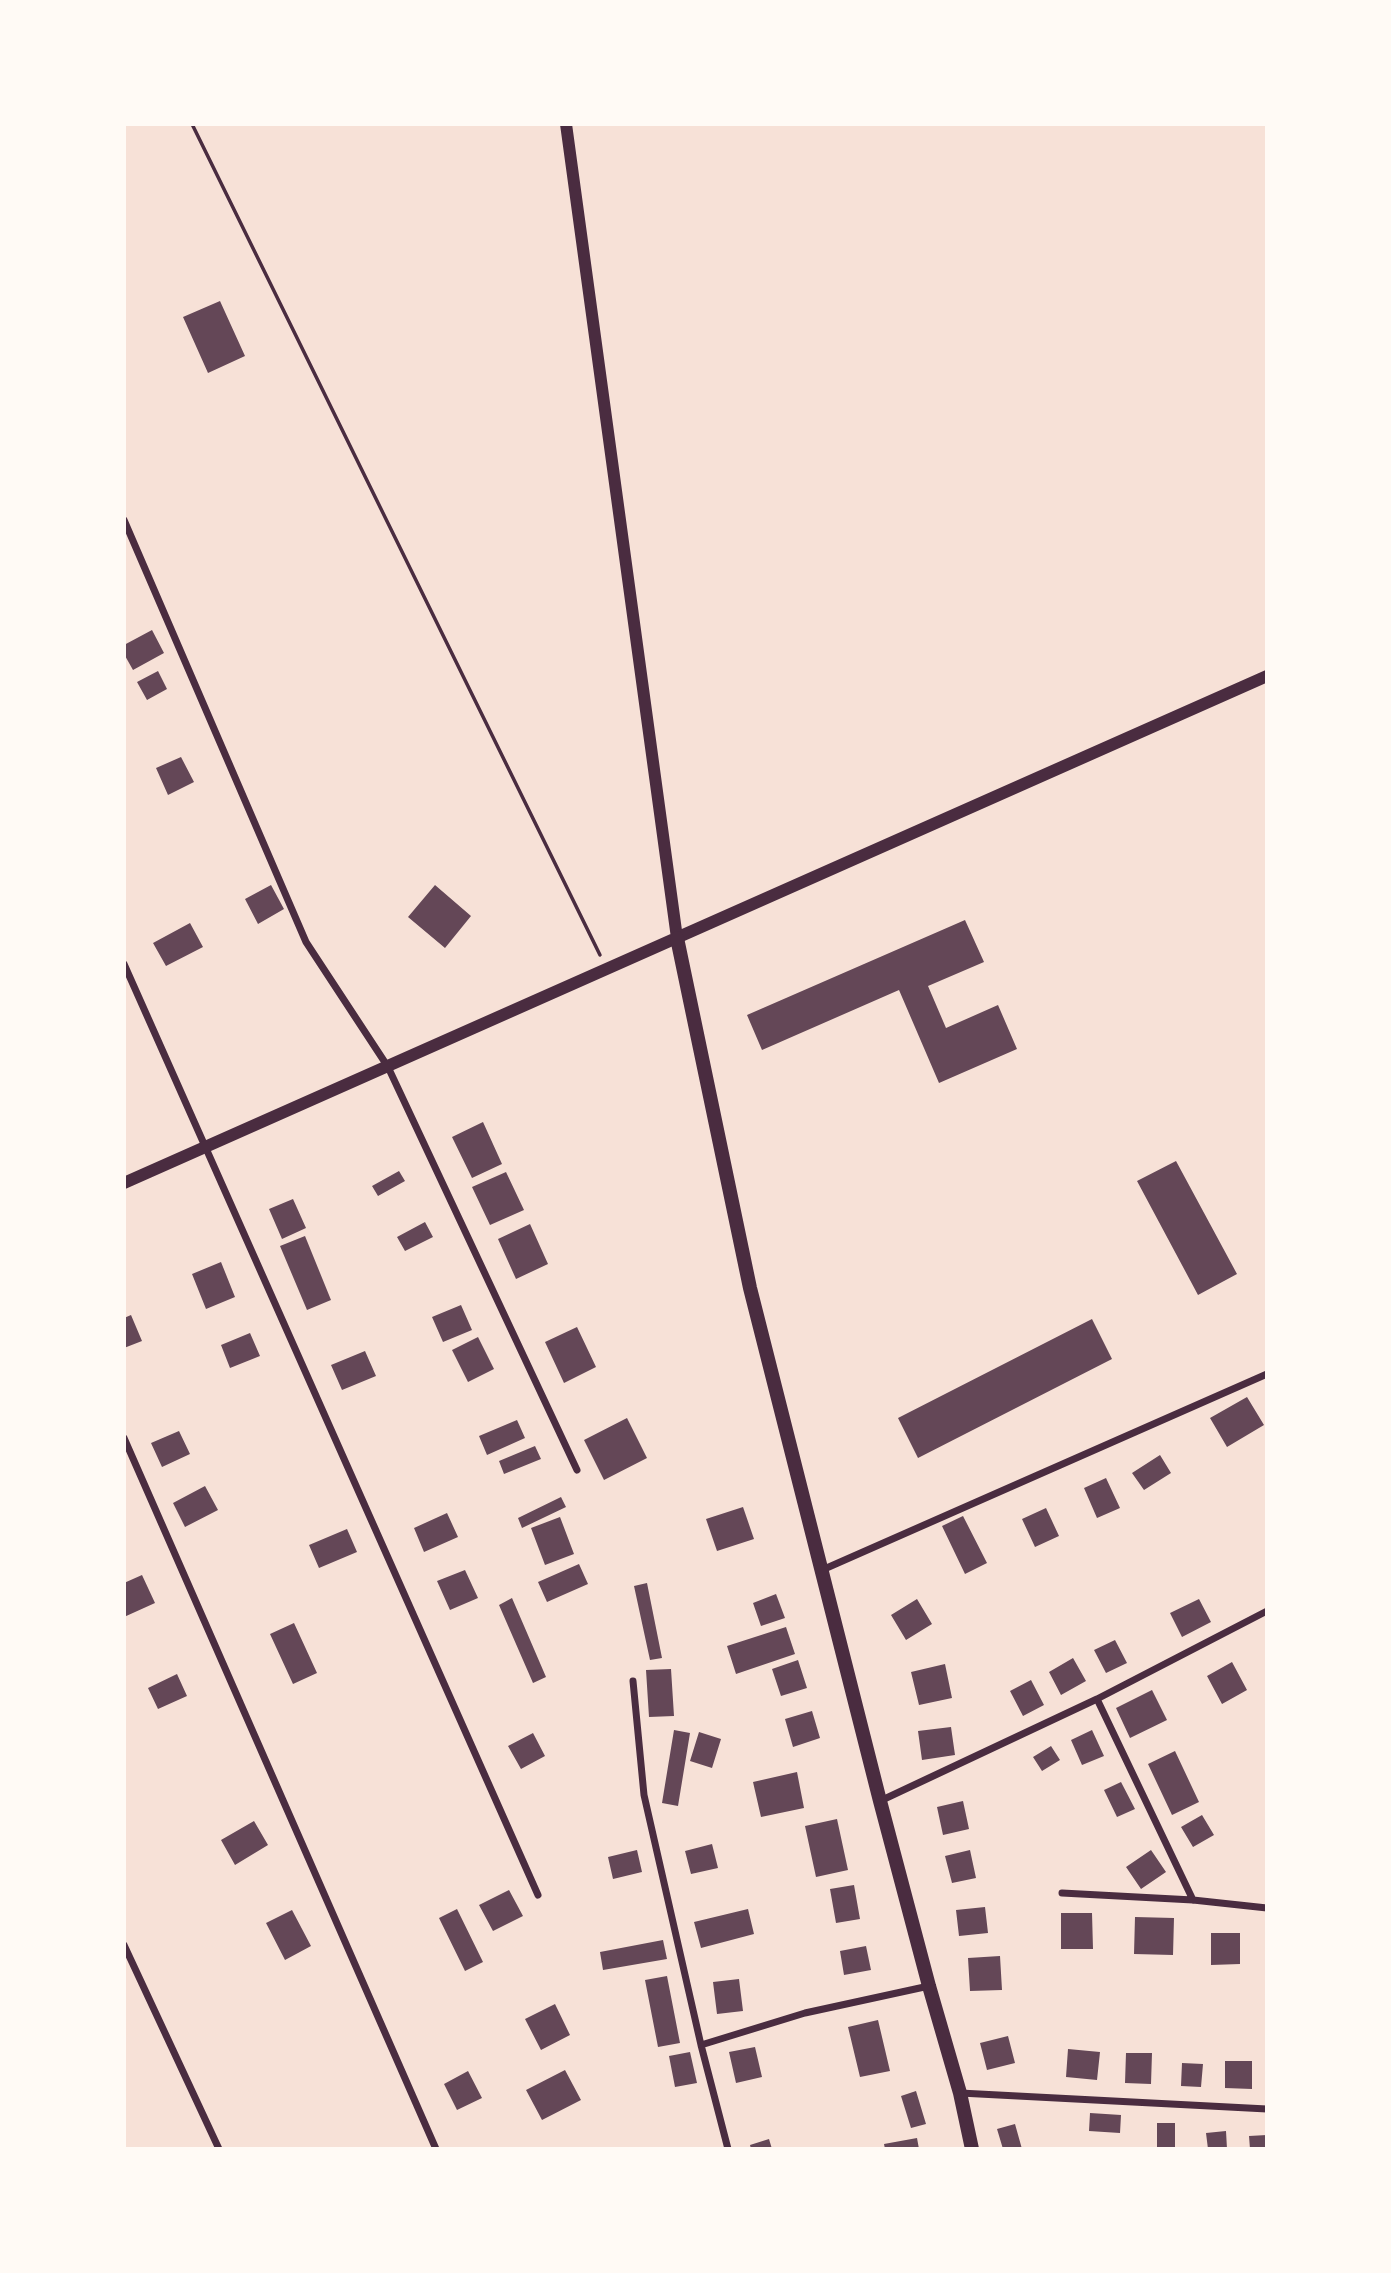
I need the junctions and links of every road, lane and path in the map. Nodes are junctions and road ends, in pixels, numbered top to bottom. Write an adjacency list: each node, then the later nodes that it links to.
1 (192, 124): 7 (path)
2 (566, 124): 5 (street)
3 (124, 520): 8 (street)
4 (1267, 676): 5 (street)
5 (677, 938): 7 (street); 14 (main road)
6 (124, 964): 9 (street)
7 (607, 968): 8 (street)
8 (388, 1067): 9 (street); 13 (street)
9 (206, 1148): 10 (street); 20 (street)
10 (124, 1184)
11 (1267, 1374): 14 (street)
12 (124, 1438): 29 (street)
13 (577, 1470)
14 (822, 1570): 18 (main road)
15 (1267, 1611): 17 (street)
16 (633, 1681): 25 (street)
17 (1097, 1699): 18 (street); 21 (street)
18 (880, 1801): 24 (main road)
19 (1062, 1893): 21 (street)
20 (538, 1895)
21 (1193, 1900): 22 (street)
22 (1267, 1908)
23 (124, 1945): 28 (street)
24 (929, 1986): 25 (street); 26 (main road)
25 (701, 2045): 30 (street)
26 (960, 2093): 27 (street); 31 (main road)
27 (1267, 2109)
28 (219, 2149)
29 (436, 2149)
30 (728, 2149)
31 (972, 2149)

